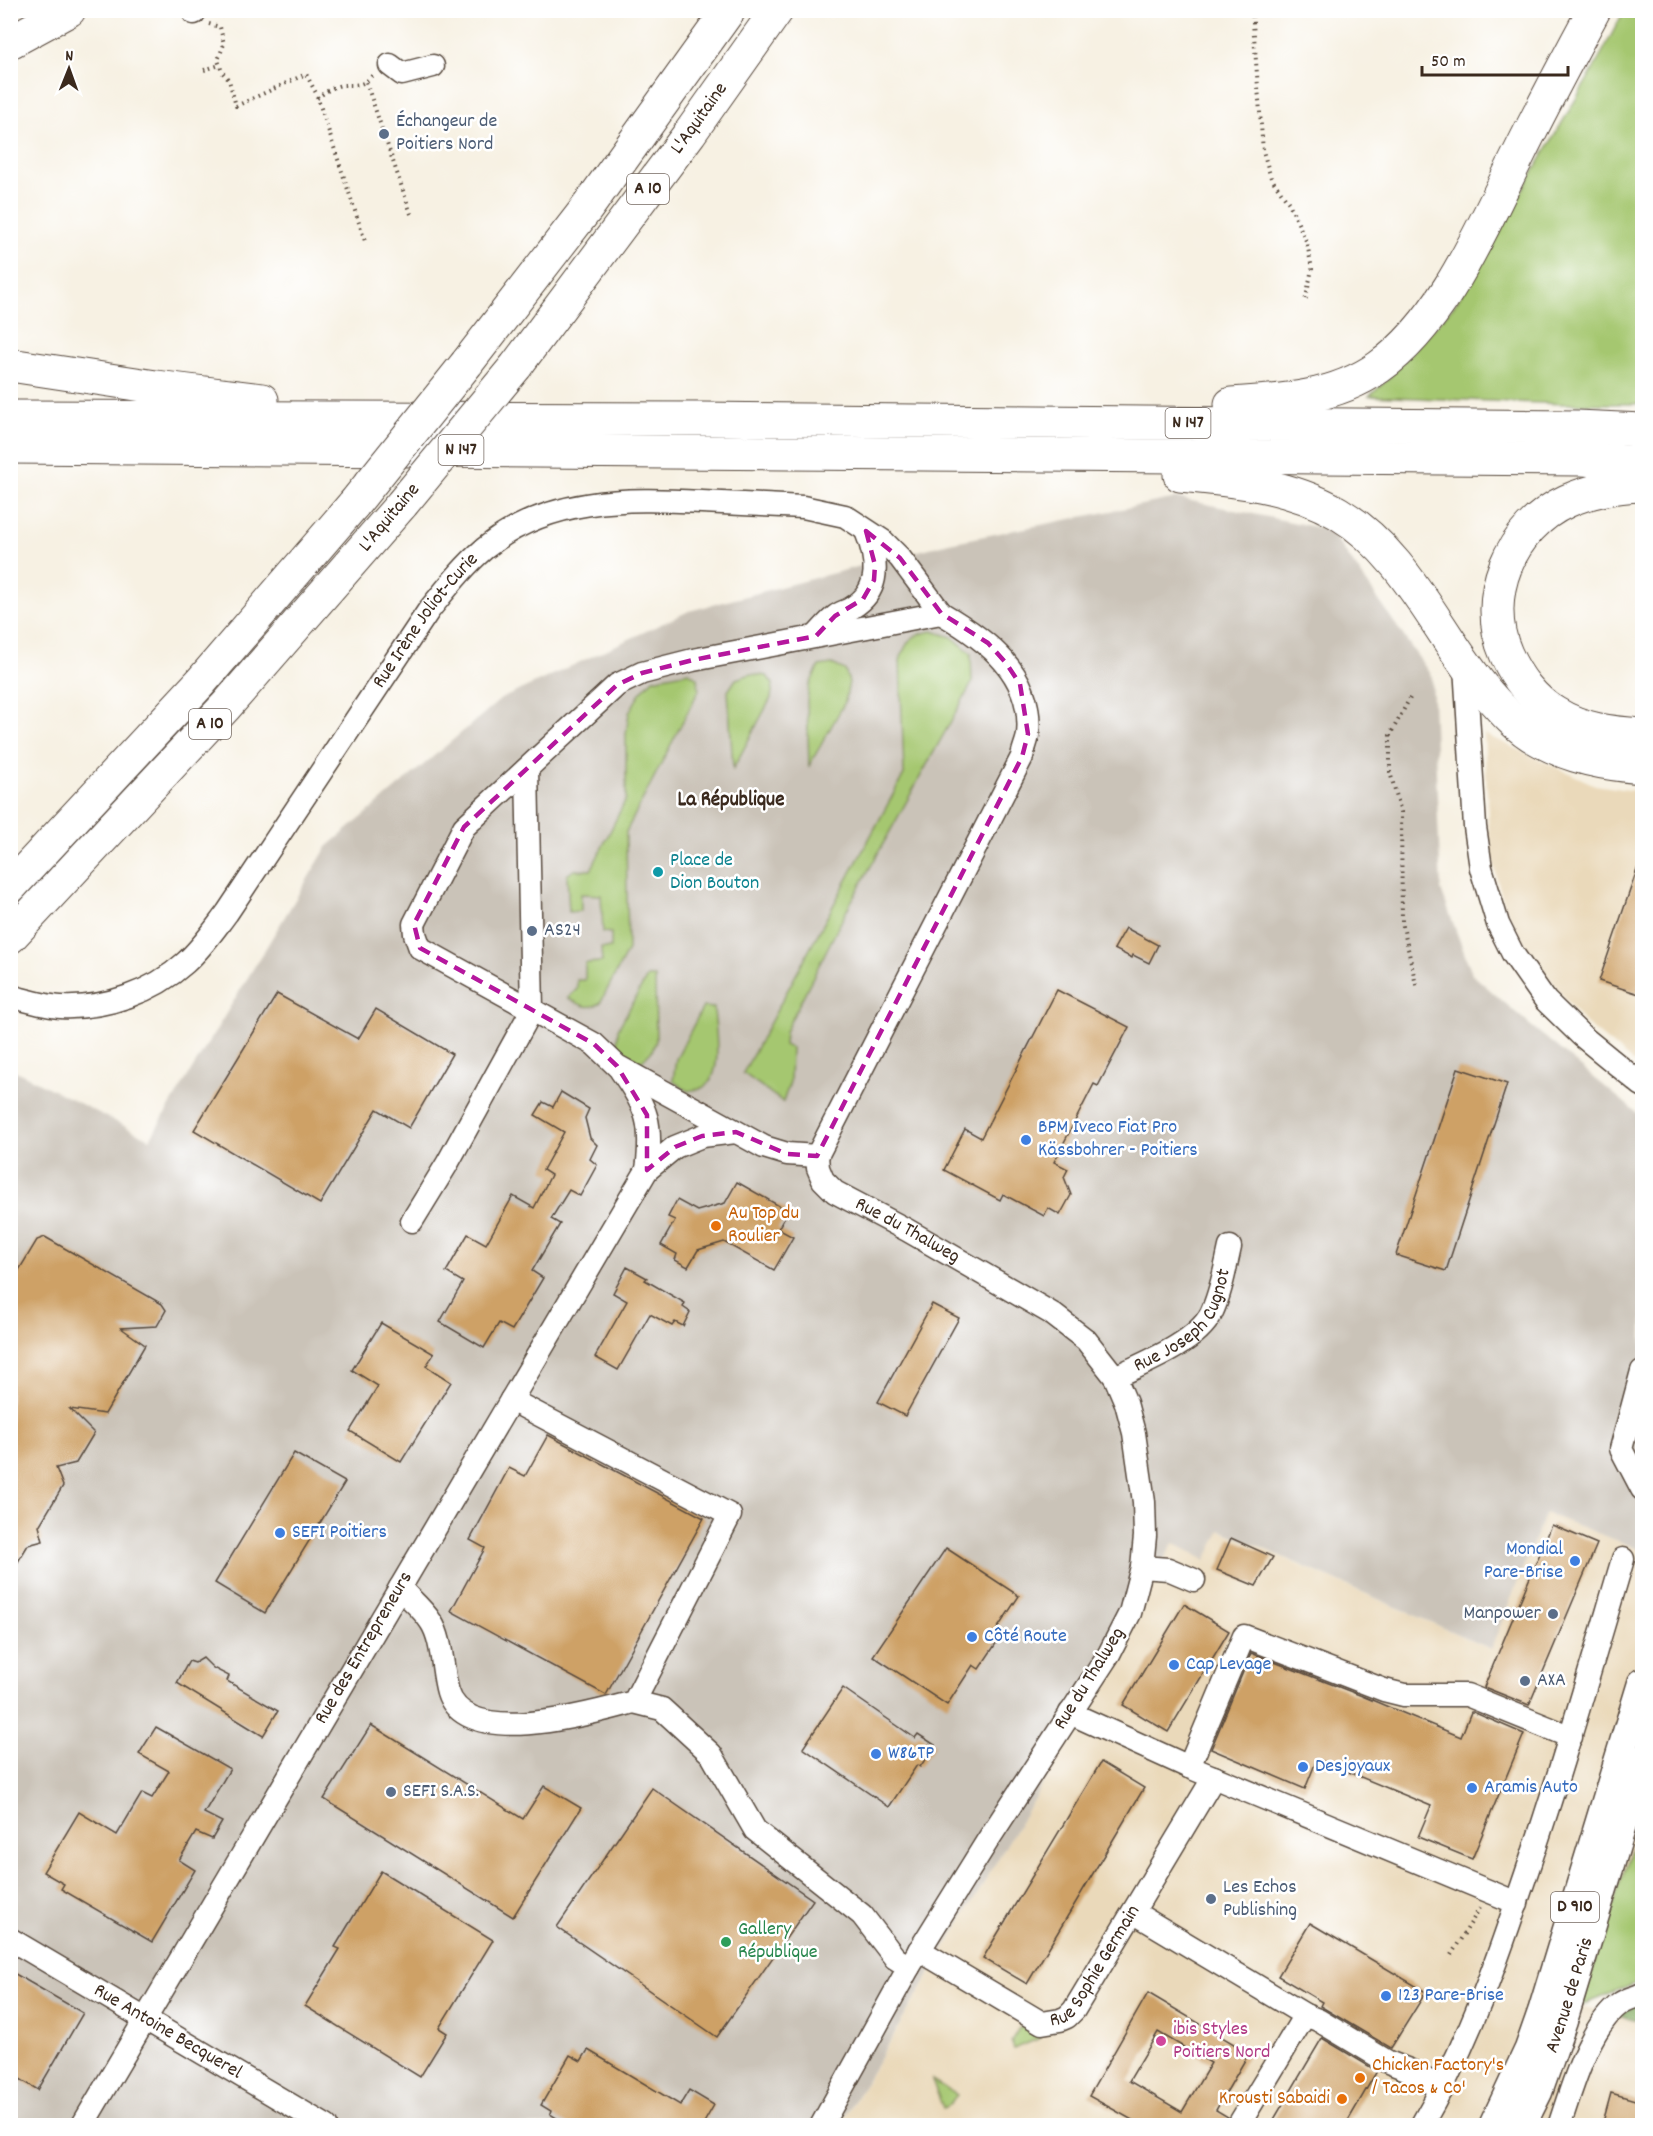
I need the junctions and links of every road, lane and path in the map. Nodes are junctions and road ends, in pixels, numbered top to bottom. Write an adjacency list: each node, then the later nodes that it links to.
1 (69, 10): 8 (highway)
2 (707, 10): 18 (highway)
3 (729, 10): 18 (highway, L'Aquitaine / A 10)
4 (777, 10): 37 (highway, L'Aquitaine / A 10, bridge)
5 (1252, 10): 17 (path)
6 (1594, 10): 22 (highway)
7 (198, 14): 9 (path)
8 (10, 42)
9 (220, 65): 12 (path); 14 (path)
10 (390, 65): 11 (street); 13 (path)
11 (433, 66)
12 (204, 70)
13 (366, 81): 14 (path); 15 (path)
14 (317, 98): 16 (path)
15 (411, 214)
16 (366, 244)
17 (1305, 302)
18 (458, 364): 36 (highway, A 10)
19 (10, 365): 21 (highway)
20 (10, 417): 21 (highway, N 147)
21 (700, 419): 22 (highway, N 147)
22 (732, 419): 23 (highway, N 147)
23 (1642, 430)
24 (10, 447): 25 (highway, N 147)
25 (819, 453): 26 (highway, N 147); 31 (highway)
26 (1642, 463)
27 (1642, 485): 33 (highway)
28 (866, 531): 29 (street, Rue Irène Joliot-Curie); 30 (street); 39 (street, Rue Irène Joliot-Curie)
29 (941, 613): 30 (street); 44 (street)
30 (816, 636): 35 (street)
31 (1465, 666): 34 (highway); 42 (street)
32 (1410, 698): 38 (path)
33 (1642, 735)
34 (1642, 767)
35 (527, 769): 40 (street); 40 (street)
36 (10, 887)
37 (10, 937)
38 (1417, 988)
39 (17, 998)
40 (532, 1010): 41 (street); 46 (street)
41 (617, 1066): 43 (street); 45 (street)
42 (1642, 1085)
43 (736, 1132): 44 (street); 45 (street)
44 (817, 1155): 49 (street, Rue du Thalweg)
45 (647, 1170): 50 (street, Rue des Entrepreneurs)
46 (412, 1221)
47 (1230, 1247): 49 (street, Rue Joseph Cugnot)
48 (1642, 1371): 51 (street)
49 (1115, 1377): 53 (street, Rue du Thalweg)
50 (511, 1400): 55 (street, Rue des Entrepreneurs); 57 (street)
51 (1642, 1489)
52 (1623, 1559): 59 (street)
53 (1142, 1567): 54 (street); 58 (street, Rue du Thalweg)
54 (1194, 1580)
55 (400, 1588): 57 (street); 71 (street, Rue des Entrepreneurs)
56 (1642, 1683): 78 (main road, Avenue de Paris / D 910)
57 (634, 1702): 68 (street, Rue Sophie Germain)
58 (1070, 1713): 61 (street); 68 (street, Rue du Thalweg)
59 (1571, 1737): 61 (street); 64 (street)
60 (1642, 1759): 79 (main road, Avenue de Paris / D 910)
61 (1189, 1767): 62 (street)
62 (1214, 1777): 63 (street); 65 (street, Rue Sophie Germain)
63 (1490, 1892): 64 (street); 67 (path)
64 (1517, 1903): 72 (street)
65 (1133, 1912): 68 (street, Rue Sophie Germain); 70 (street)
66 (10, 1939): 71 (street, Rue Antoine Becquerel)
67 (1450, 1955)
68 (914, 1958): 75 (street, Rue du Thalweg)
69 (1642, 1994): 80 (street)
70 (1305, 2015): 72 (street); 76 (street)
71 (146, 2018): 73 (street, Rue des Entrepreneurs); 74 (street, Rue Antoine Becquerel)
72 (1442, 2089): 77 (street)
73 (82, 2126)
74 (326, 2126)
75 (821, 2126)
76 (1238, 2126)
77 (1421, 2126)
78 (1493, 2126)
79 (1521, 2126)
80 (1559, 2126)

